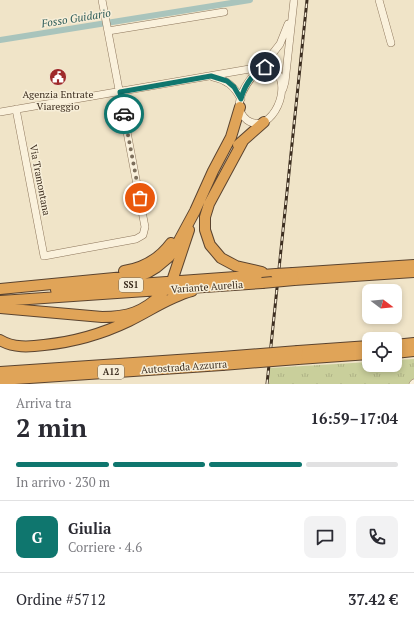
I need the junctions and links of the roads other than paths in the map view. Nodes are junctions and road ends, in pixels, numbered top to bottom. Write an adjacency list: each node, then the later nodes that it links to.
1 (102, 0): 6 (street)
2 (294, 0): 4 (street)
3 (379, 0): 7 (street)
4 (293, 11): 8 (street); 10 (street)
5 (224, 12): 6 (street)
6 (108, 30): 11 (street)
7 (391, 43)
8 (261, 67): 9 (street); 10 (street); 12 (street)
9 (211, 76): 11 (street); 12 (street)
10 (282, 91): 15 (street)
11 (120, 92): 13 (street); 13 (street, Via Tramontana)
12 (240, 103): 15 (street); 17 (highway)
13 (16, 109): 14 (street)
14 (0, 112)
15 (264, 122): 16 (highway)
16 (243, 141): 17 (highway); 21 (highway)
17 (202, 196): 18 (highway)
18 (195, 211): 23 (highway); 24 (highway); 26 (highway)
19 (414, 265): 22 (highway, Variante Aurelia / SS1)
20 (414, 272): 22 (highway, Variante Aurelia / SS1)
21 (262, 277): 22 (highway, Variante Aurelia / SS1, bridge); 22 (highway, Variante Aurelia / SS1, bridge); 25 (highway, Variante Aurelia / SS1); 27 (highway, Variante Aurelia / SS1)
22 (293, 277)
23 (173, 278)
24 (0, 285)
25 (224, 285): 29 (highway, Variante Aurelia / SS1); 31 (highway)
26 (0, 289)
27 (0, 294)
28 (162, 294): 30 (highway)
29 (0, 301)
30 (0, 308)
31 (0, 340)
32 (414, 343): 33 (highway)
33 (402, 344)
34 (362, 347): 38 (highway, Autostrada Azzurra / A12)
35 (414, 351): 36 (highway)
36 (402, 352)
37 (362, 354): 38 (highway, Autostrada Azzurra / A12)
38 (298, 355): 39 (highway, Autostrada Azzurra / A12, bridge)
39 (222, 361): 40 (highway, Autostrada Azzurra / A12); 41 (highway, Autostrada Azzurra / A12)
40 (0, 372)
41 (0, 380)

